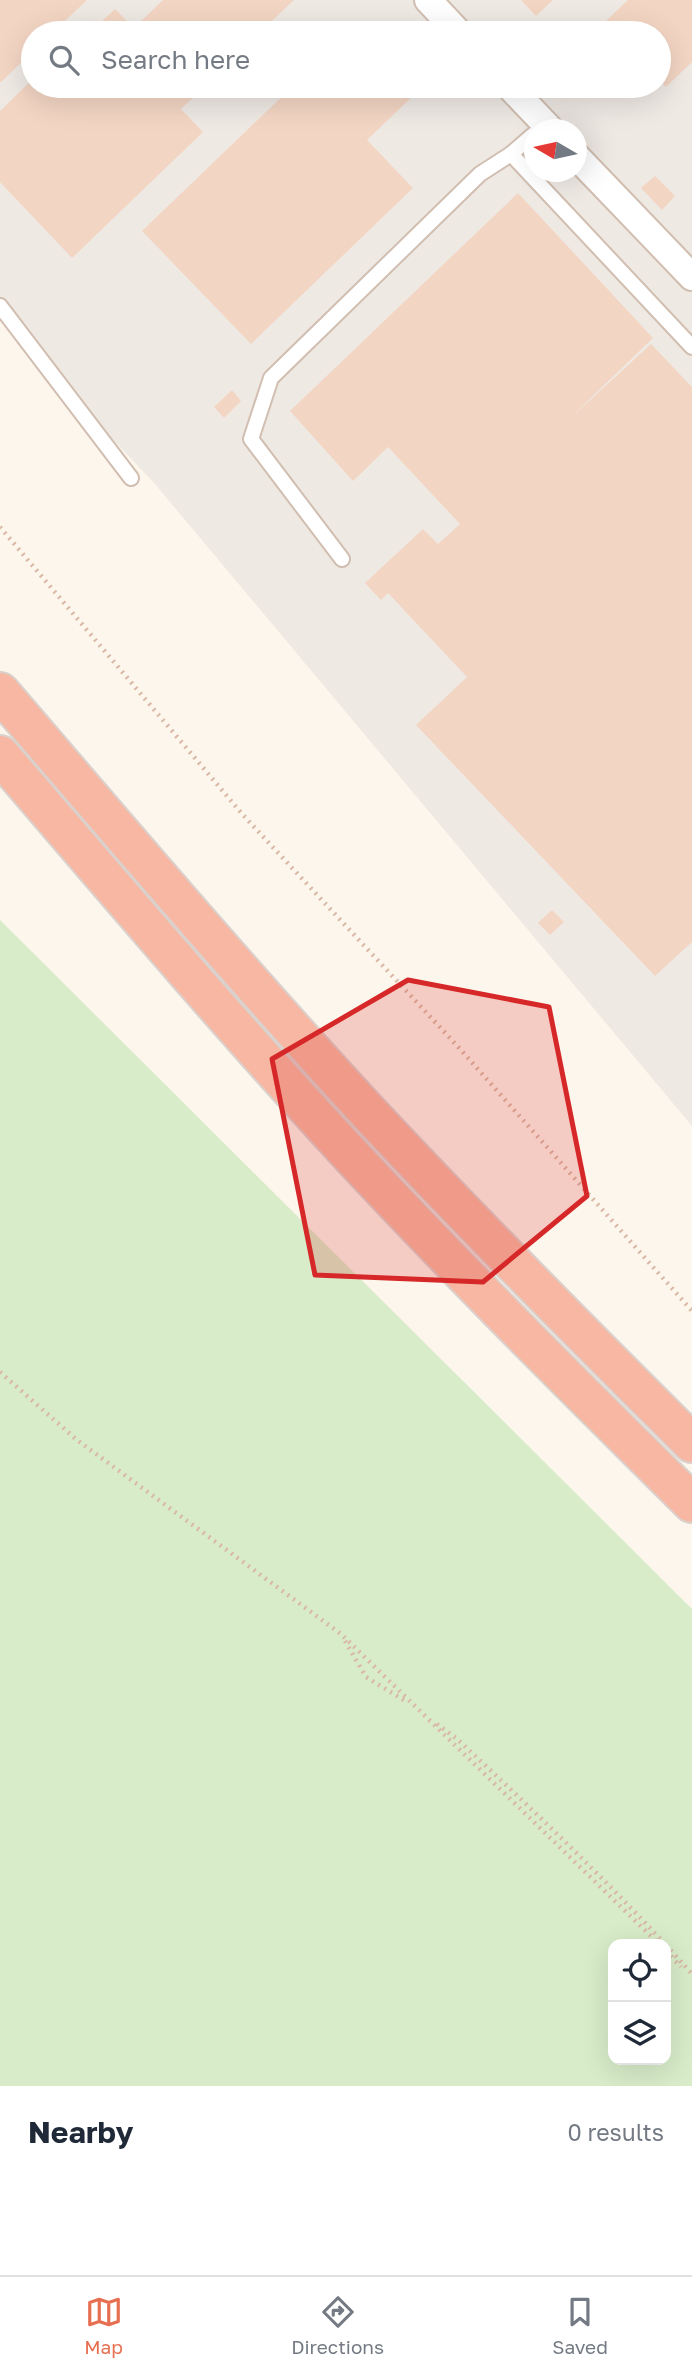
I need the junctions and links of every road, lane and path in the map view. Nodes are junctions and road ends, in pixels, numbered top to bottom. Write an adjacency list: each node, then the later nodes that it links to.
1 (428, 0): 2 (street)
2 (448, 21)
3 (518, 98): 4 (street)
4 (535, 119)
5 (524, 144): 6 (lane)
6 (511, 154): 10 (lane); 13 (lane)
7 (587, 168): 8 (street)
8 (692, 278)
9 (0, 306): 11 (lane)
10 (692, 347)
11 (131, 478)
12 (0, 527): 16 (path)
13 (342, 559)
14 (0, 692): 18 (highway)
15 (0, 755): 19 (highway)
16 (692, 1311)
17 (0, 1372): 20 (path)
18 (692, 1443)
19 (692, 1503)
20 (341, 1634): 21 (path); 22 (path)
21 (654, 1939)
22 (660, 1939)
23 (671, 1952): 25 (path)
24 (671, 1956): 25 (path)
25 (692, 1975)

